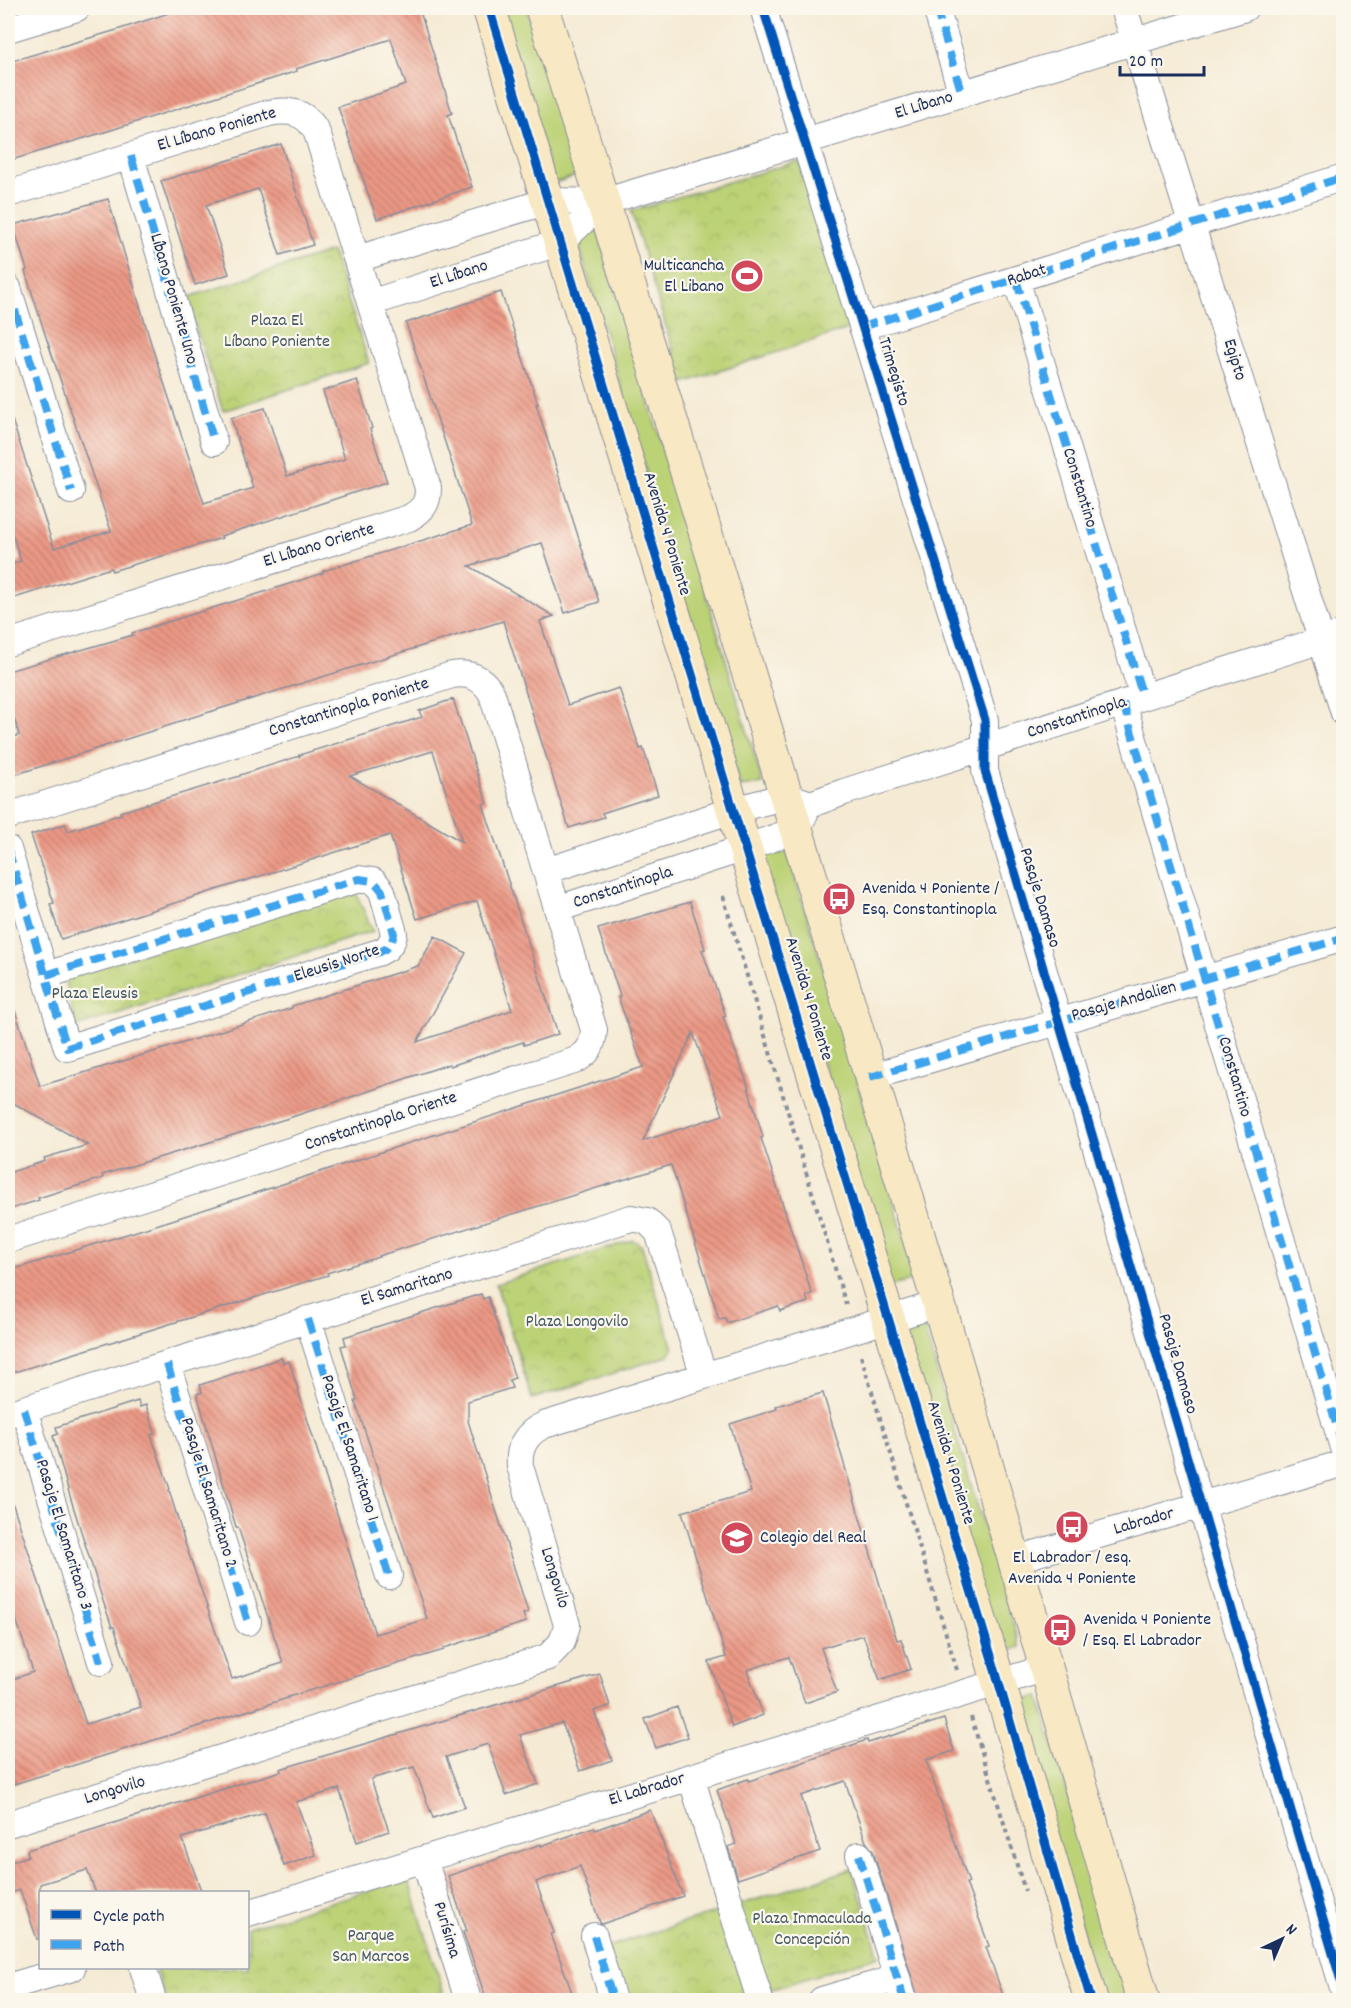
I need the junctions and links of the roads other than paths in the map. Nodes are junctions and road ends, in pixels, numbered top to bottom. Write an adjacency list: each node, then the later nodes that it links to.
1 (77, 8): 8 (street)
2 (489, 8): 15 (street, Avenida 4 Poniente)
3 (542, 8): 16 (street, Avenida 4 Poniente)
4 (763, 8): 11 (street, Trimegisto)
5 (936, 8): 10 (street)
6 (1124, 8): 9 (street, Egipto)
7 (1245, 8): 9 (street, El Líbano)
8 (8, 29)
9 (1135, 42): 10 (street, El Líbano); 17 (street, Egipto)
10 (962, 94): 11 (street, El Líbano)
11 (804, 141): 16 (street, El Líbano); 23 (street, Trimegisto)
12 (131, 156): 14 (street, El Líbano Poniente); 19 (street, El Líbano Poniente); 24 (street, Líbano Poniente Uno)
13 (1344, 177): 17 (street, Rabat)
14 (8, 194)
15 (548, 201): 16 (street, El Líbano); 18 (street, Avenida 4 Poniente); 19 (street, El Líbano)
16 (603, 202): 18 (street, El Líbano); 32 (street, Avenida 4 Poniente)
17 (1191, 224): 20 (street, Rabat); 26 (street, Egipto)
18 (561, 242): 22 (street, El Líbano); 31 (street, Avenida 4 Poniente)
19 (357, 259): 22 (street, El Líbano Poniente)
20 (1016, 279): 23 (street, Rabat); 28 (street, Constantino)
21 (8, 288): 25 (street)
22 (370, 303): 27 (street, El Líbano Oriente)
23 (862, 327): 30 (street, Trimegisto)
24 (214, 441)
25 (71, 490)
26 (1333, 637): 28 (street, Constantinopla); 29 (street, Egipto)
27 (8, 643)
28 (1133, 700): 30 (street, Constantinopla); 39 (street, Constantino)
29 (1344, 713)
30 (985, 747): 32 (street, Constantinopla); 40 (street, Pasaje Damaso)
31 (733, 810): 32 (street, Constantinopla); 34 (street, Avenida 4 Poniente); 36 (street, Constantinopla)
32 (798, 810): 34 (street, Constantinopla); 41 (street, Avenida 4 Poniente)
33 (8, 816): 36 (street, Constantinopla Poniente)
34 (745, 848): 36 (street, Constantinopla); 45 (street, Avenida 4 Poniente)
35 (8, 849): 38 (street, Eleusis Norte)
36 (551, 889): 42 (street, Constantinopla Oriente)
37 (1344, 938): 39 (street, Pasaje Andalien)
38 (46, 975): 38 (street, Eleusis Norte)
39 (1205, 979): 40 (street, Pasaje Andalien); 49 (street, Constantino)
40 (1059, 1022): 41 (street, Pasaje Andalien); 51 (street, Pasaje Damaso)
41 (870, 1077): 43 (street, Avenida 4 Poniente)
42 (8, 1240)
43 (938, 1304): 45 (street, Longovilo); 52 (street, Avenida 4 Poniente)
44 (308, 1319): 46 (street, El Samaritano); 47 (street, El Samaritano); 53 (street, Pasaje El Samaritano 1)
45 (888, 1319): 47 (street, Longovilo); 57 (street, Avenida 4 Poniente)
46 (167, 1364): 48 (street, El Samaritano); 54 (street, Pasaje El Samaritano 2)
47 (704, 1376): 59 (street, Longovilo)
48 (16, 1412): 55 (street, Pasaje El Samaritano 3)
49 (1344, 1451)
50 (1344, 1463): 51 (street, Labrador)
51 (1201, 1505): 52 (street, Labrador); 68 (street, Pasaje Damaso)
52 (1014, 1560): 56 (street, Avenida 4 Poniente)
53 (389, 1576)
54 (248, 1622)
55 (102, 1662)
56 (1046, 1668): 57 (street, El Labrador); 75 (street, Avenida 4 Poniente)
57 (999, 1682): 58 (street, El Labrador); 74 (street, Avenida 4 Poniente)
58 (691, 1777): 61 (street, El Labrador); 72 (street)
59 (8, 1824)
60 (859, 1855): 67 (street)
61 (424, 1859): 62 (street, El Labrador); 70 (street, Purísima)
62 (249, 1913)
63 (594, 1936): 71 (street)
64 (69, 1969): 66 (street)
65 (143, 1969): 69 (street)
66 (8, 1987)
67 (900, 1989): 73 (street)
68 (1344, 1991)
69 (153, 2001)
70 (468, 2001)
71 (614, 2001)
72 (760, 2001)
73 (822, 2001)
74 (1091, 2001)
75 (1143, 2001)

